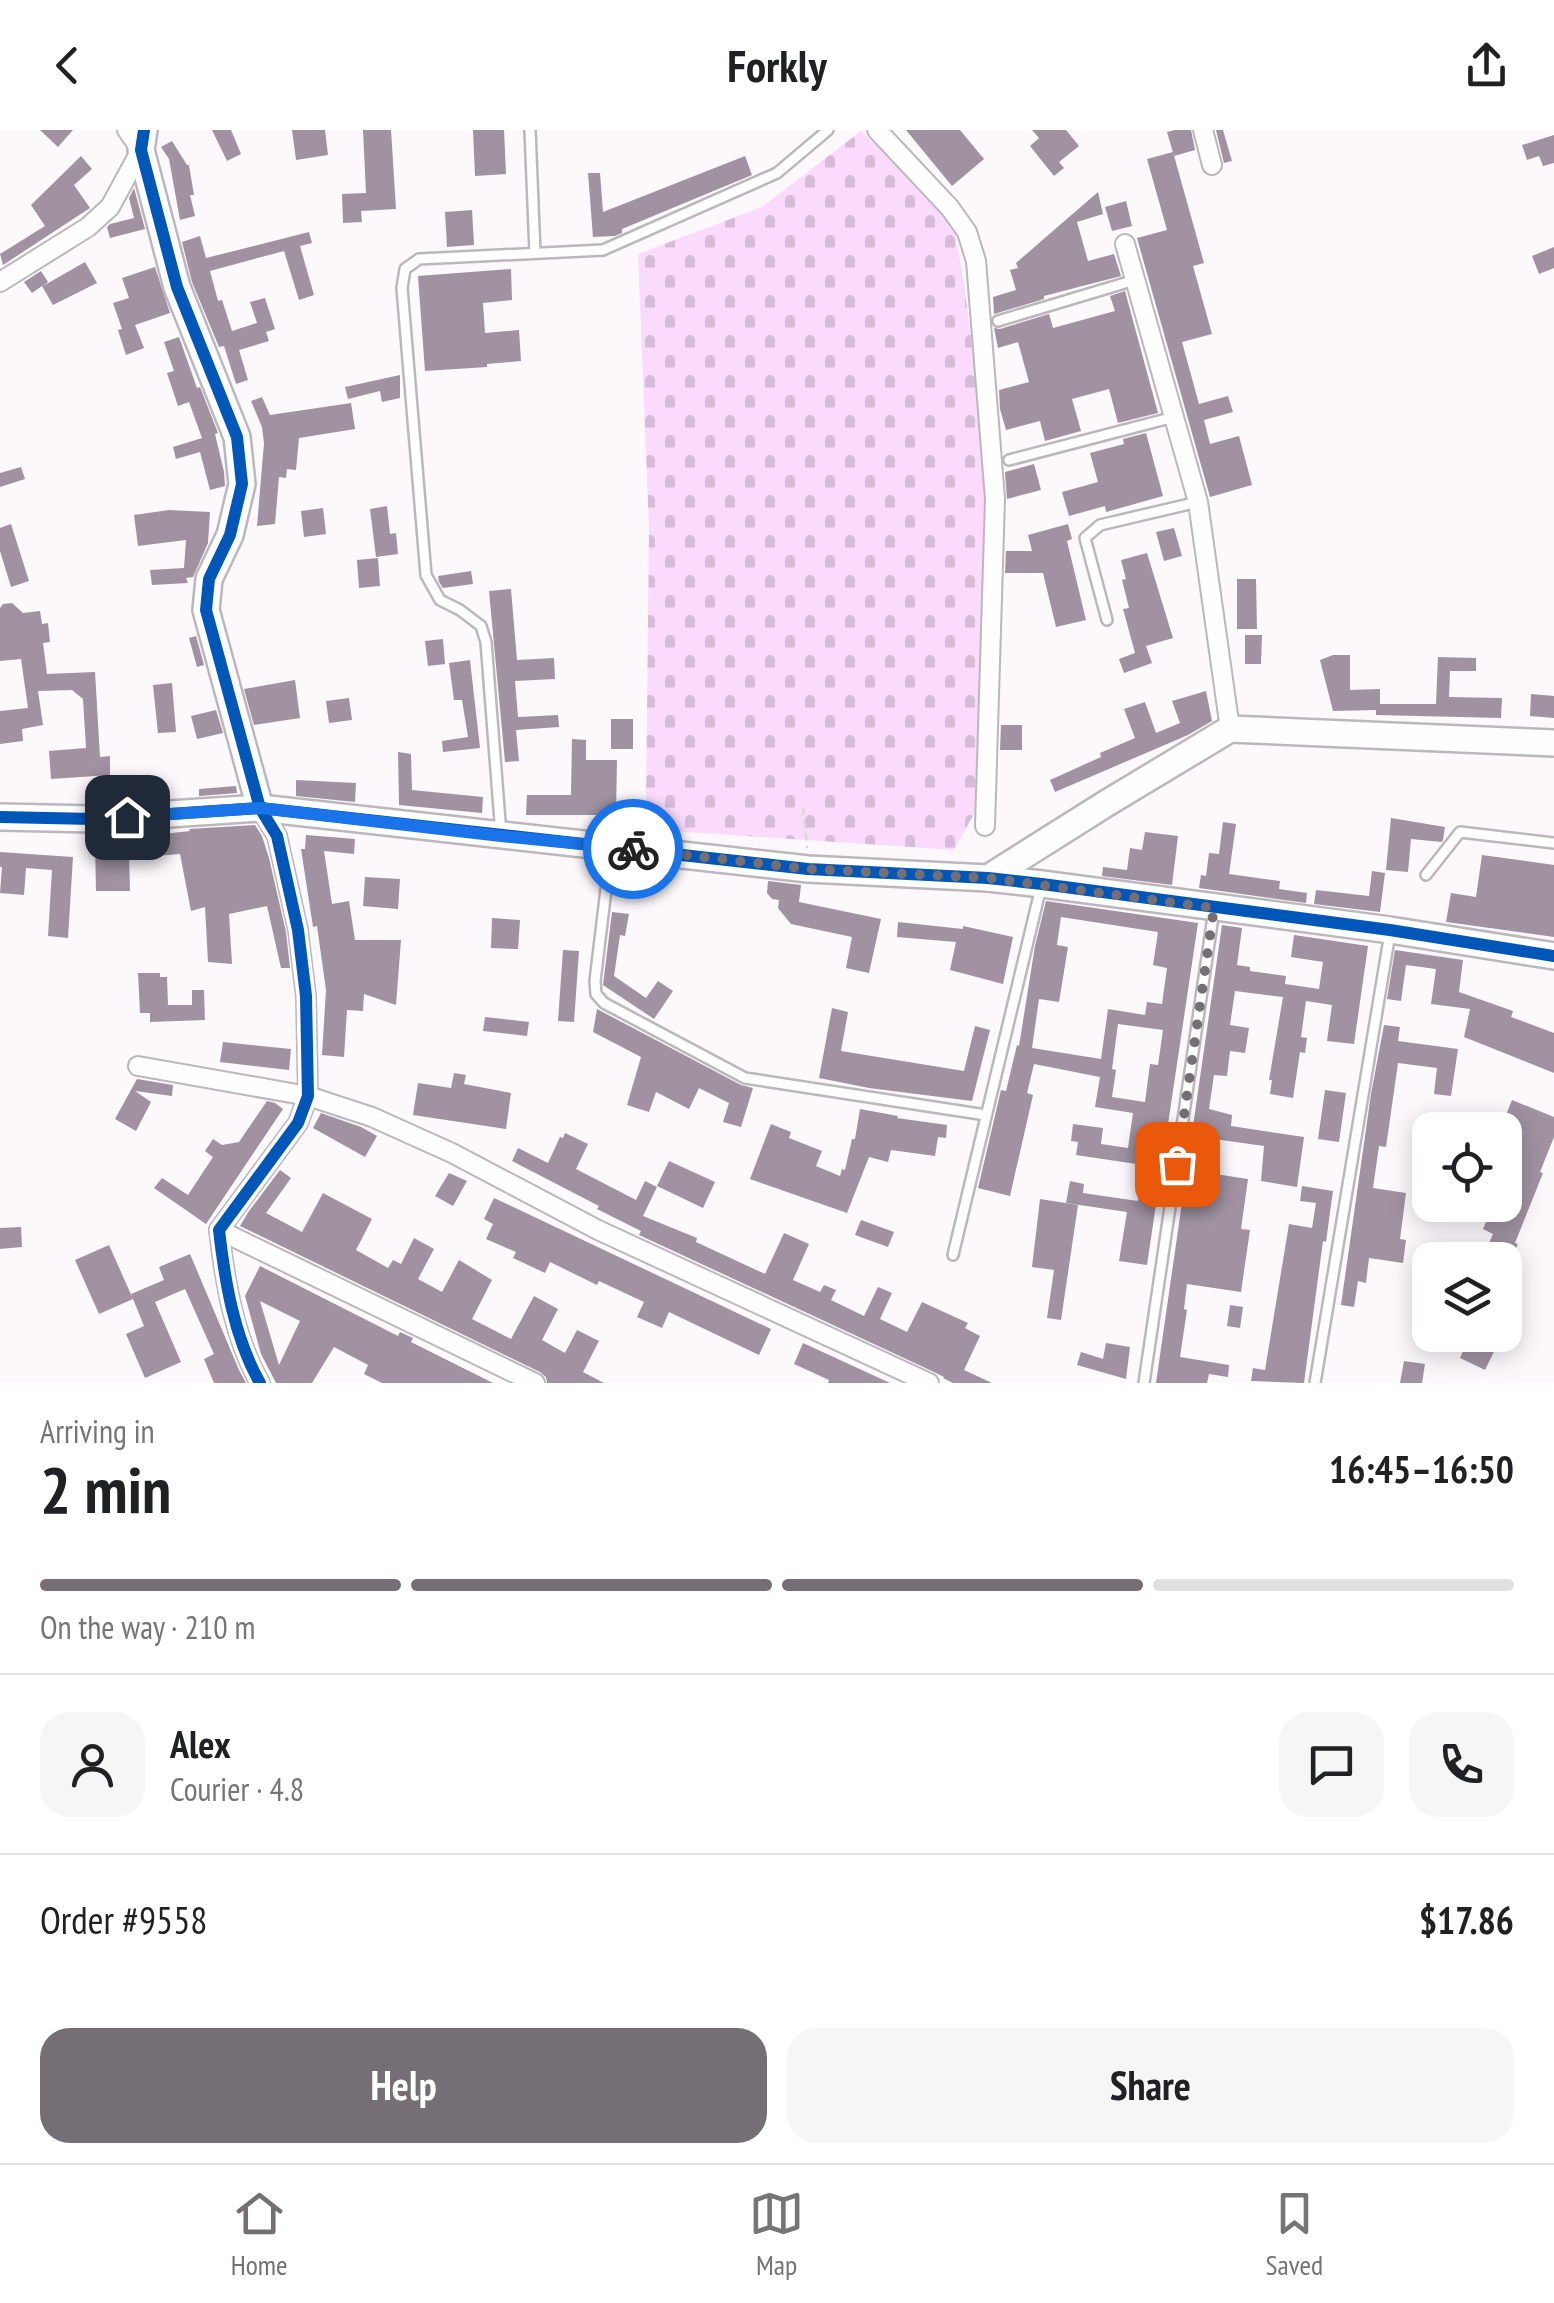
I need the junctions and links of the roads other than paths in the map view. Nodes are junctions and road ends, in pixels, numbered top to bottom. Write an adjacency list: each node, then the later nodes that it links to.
1 (530, 130): 8 (lane)
2 (828, 130): 8 (lane)
3 (877, 130): 20 (street)
4 (1203, 130): 6 (street)
5 (138, 137): 10 (street); 18 (street)
6 (1212, 165)
7 (1125, 244): 9 (street)
8 (535, 253): 21 (lane)
9 (1136, 280): 11 (lane); 12 (street)
10 (0, 282)
11 (998, 321)
12 (1174, 417): 13 (lane); 14 (street)
13 (1008, 460)
14 (1198, 502): 15 (lane); 16 (street)
15 (1107, 620)
16 (1230, 730): 17 (street); 25 (street)
17 (1554, 744)
18 (260, 808): 19 (street); 21 (street); 31 (street)
19 (0, 818)
20 (985, 826)
21 (501, 836): 23 (street)
22 (1554, 843): 24 (lane)
23 (612, 846): 25 (street); 32 (lane)
24 (1426, 876)
25 (988, 878): 26 (street)
26 (1042, 884): 27 (street); 32 (lane)
27 (1214, 908): 28 (street); 38 (lane)
28 (1390, 930): 29 (street); 39 (lane)
29 (1554, 956)
30 (138, 1066): 31 (street)
31 (308, 1096): 33 (street); 37 (street)
32 (986, 1116): 34 (lane)
33 (219, 1230): 35 (street); 36 (street)
34 (952, 1255)
35 (260, 1383)
36 (534, 1383)
37 (929, 1383)
38 (1144, 1383)
39 (1315, 1383)

